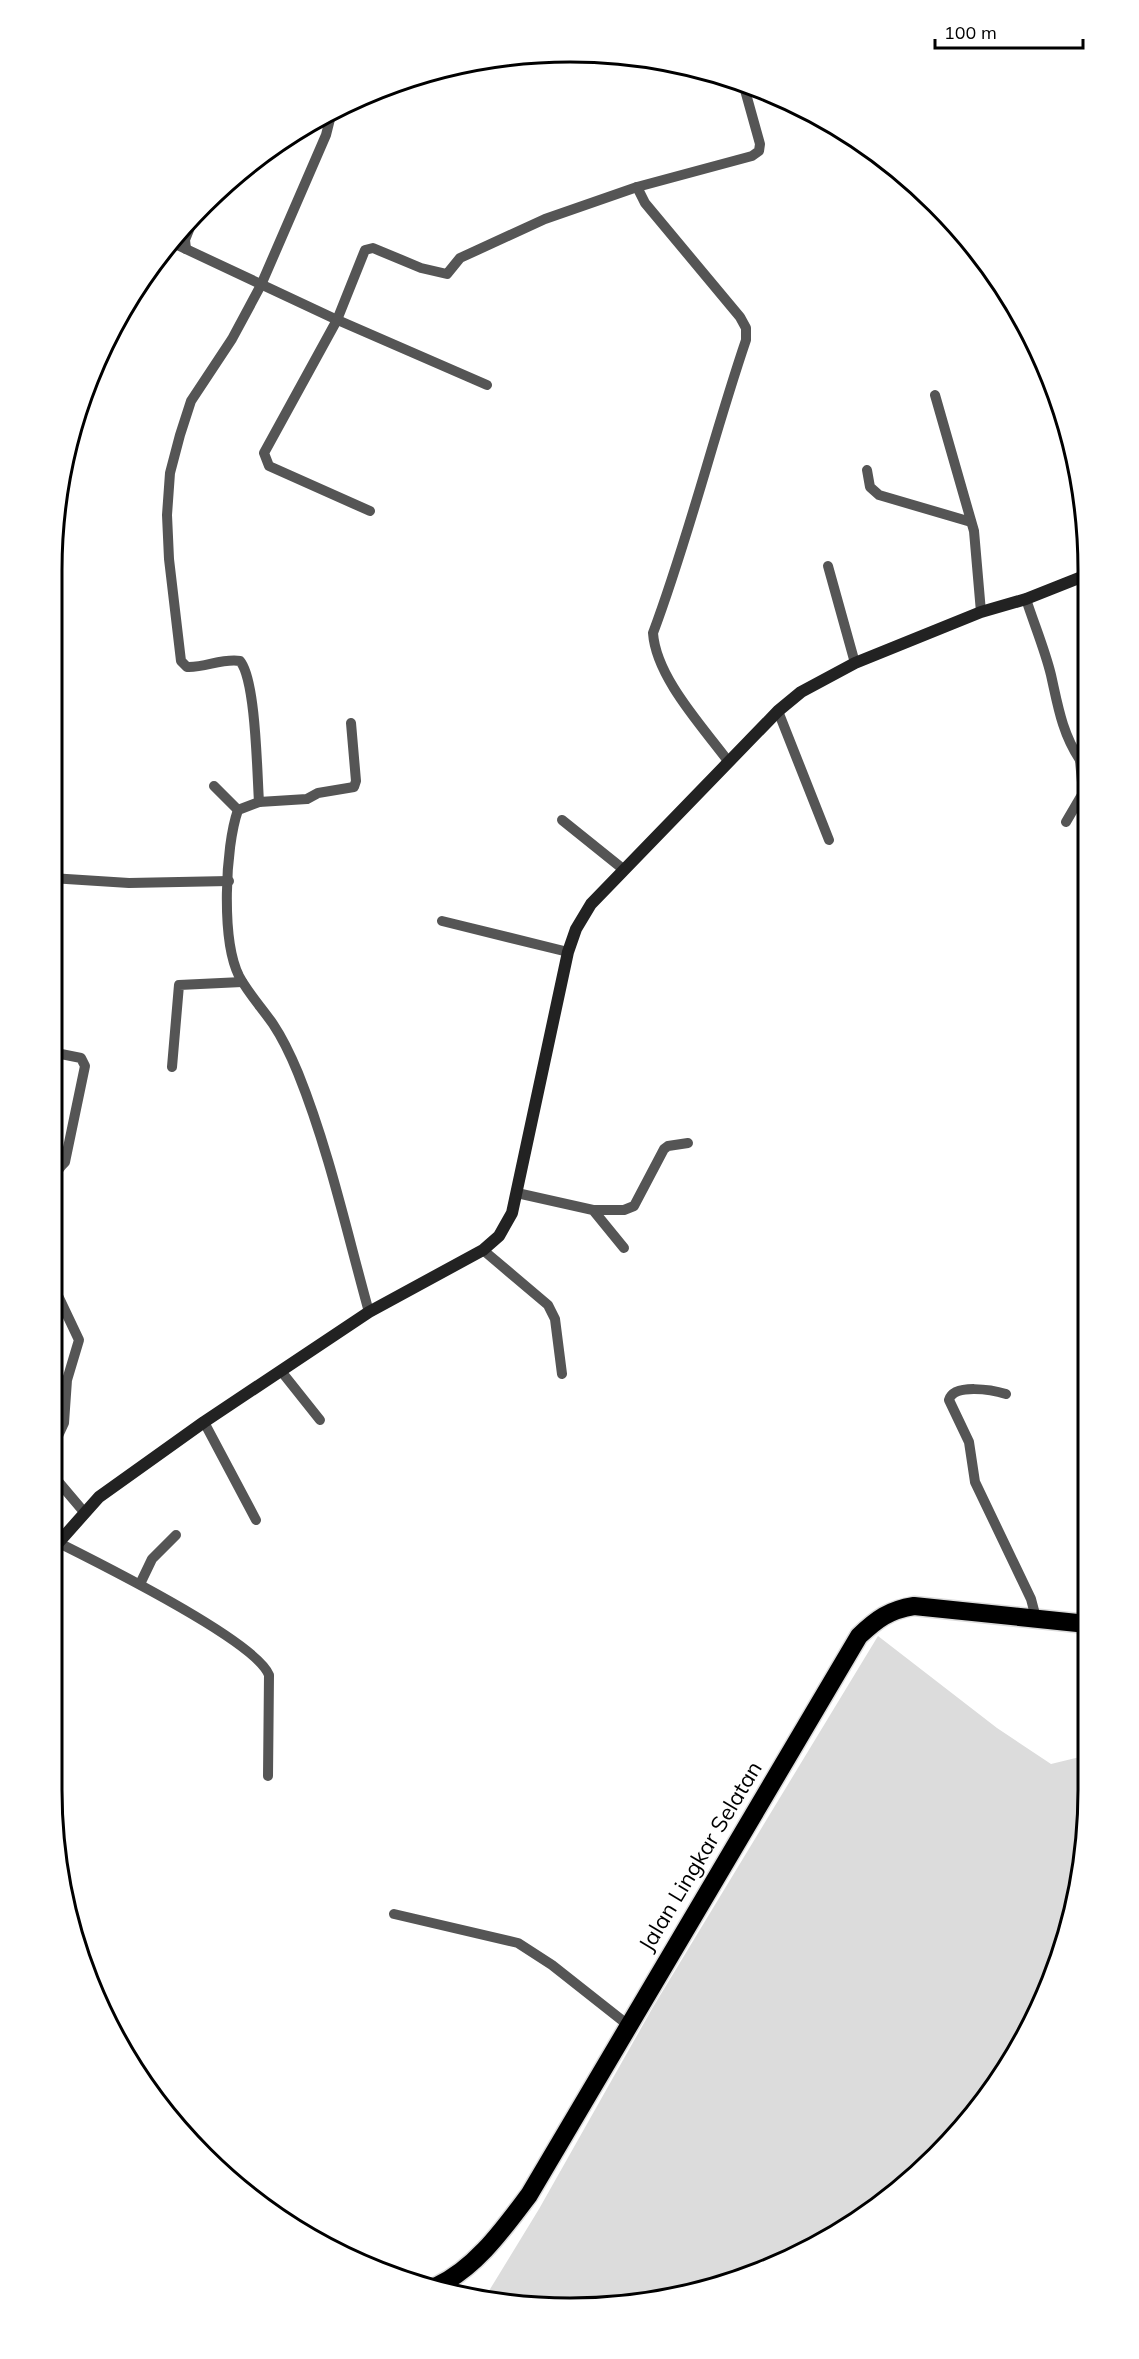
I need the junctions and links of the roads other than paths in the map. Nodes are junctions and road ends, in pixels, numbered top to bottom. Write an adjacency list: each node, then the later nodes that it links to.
1 (746, 93): 3 (street)
2 (329, 123): 7 (street)
3 (637, 187): 8 (street); 22 (street)
4 (186, 237): 6 (street)
5 (179, 246): 6 (street)
6 (186, 249): 7 (street)
7 (261, 285): 8 (street); 24 (street)
8 (337, 320): 9 (street); 12 (street)
9 (487, 384)
10 (935, 395): 13 (street)
11 (867, 470): 13 (street)
12 (370, 511)
13 (970, 522): 17 (street)
14 (828, 566): 18 (street)
15 (1078, 578): 16 (street)
16 (1026, 599): 17 (street); 21 (street)
17 (981, 612): 18 (street)
18 (855, 663): 19 (street)
19 (778, 711): 22 (street); 29 (street)
20 (351, 723): 24 (street)
21 (1078, 752)
22 (728, 761): 30 (street)
23 (214, 786): 26 (street)
24 (259, 802): 26 (street)
25 (1078, 802): 28 (street)
26 (238, 810): 32 (street)
27 (562, 820): 30 (street)
28 (1066, 822)
29 (829, 840)
30 (623, 869): 34 (street)
31 (62, 878): 32 (street)
32 (229, 881): 35 (street)
33 (442, 921): 34 (street)
34 (568, 952): 40 (street)
35 (242, 982): 37 (street); 45 (street)
36 (62, 1054): 39 (street)
37 (172, 1067)
38 (688, 1143): 41 (street)
39 (62, 1165)
40 (517, 1192): 41 (street); 43 (street)
41 (593, 1210): 42 (street)
42 (624, 1248)
43 (483, 1250): 45 (street); 47 (street)
44 (62, 1303): 51 (street)
45 (369, 1312): 46 (street)
46 (281, 1371): 49 (street); 50 (street)
47 (562, 1374)
48 (1006, 1394): 59 (street)
49 (320, 1420)
50 (204, 1422): 53 (street); 54 (street)
51 (62, 1427)
52 (62, 1486): 53 (street)
53 (84, 1512): 56 (street)
54 (256, 1520)
55 (176, 1535): 58 (street)
56 (62, 1539)
57 (62, 1550): 58 (street)
58 (140, 1584): 61 (street)
59 (1036, 1618): 60 (highway, Jalan Lingkar Selatan); 63 (highway, Jalan Lingkar Selatan)
60 (1078, 1623)
61 (268, 1776)
62 (394, 1914): 63 (street)
63 (628, 2025): 64 (highway, Jalan Lingkar Selatan)
64 (444, 2281)

